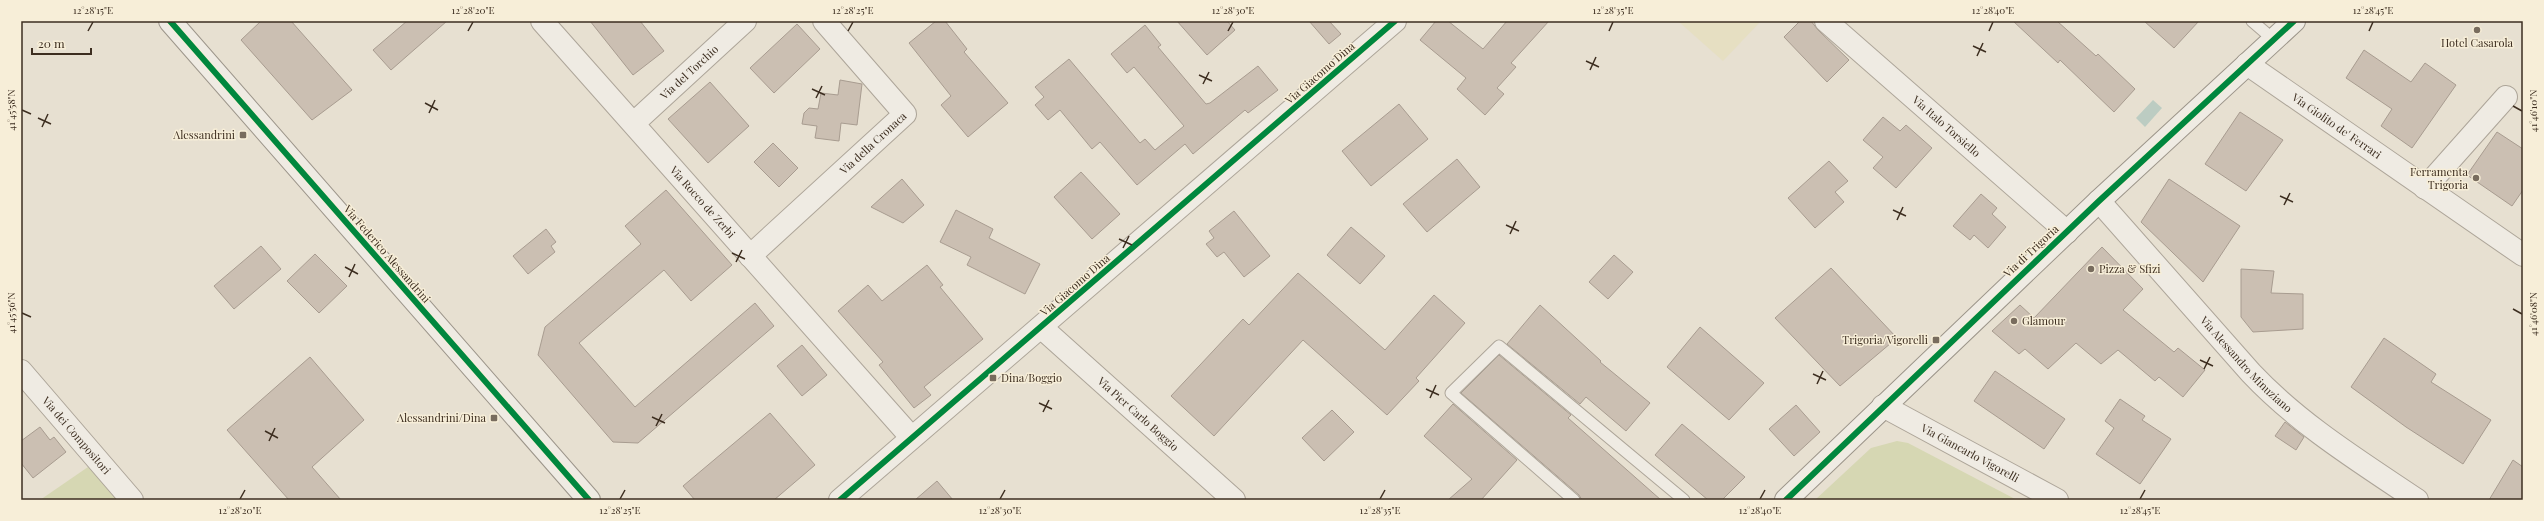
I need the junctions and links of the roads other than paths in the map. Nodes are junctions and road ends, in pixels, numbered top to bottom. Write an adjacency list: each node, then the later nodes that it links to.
1 (170, 21): 24 (street, Via Federico Alessandrini)
2 (542, 21): 12 (street, Via Rocco de Zerbi)
3 (744, 21): 12 (street, Via del Torchio)
4 (824, 21): 17 (street, Via della Cronaca)
5 (1394, 21): 18 (street, Via Giacomo Dina)
6 (1826, 21): 15 (street, Via Italo Torsiello)
7 (2252, 21): 9 (lane)
8 (2294, 21): 9 (street, Via di Trigoria)
9 (2274, 40): 10 (street, Via di Trigoria)
10 (2248, 64): 13 (street, Via Giolito de' Ferrari); 14 (street, Via di Trigoria)
11 (2506, 97): 13 (street)
12 (634, 123): 17 (street, Via Rocco de Zerbi)
13 (2425, 188): 16 (street, Via Giolito de' Ferrari)
14 (2099, 201): 15 (street, Via di Trigoria); 30 (street, Via Alessandro Minuziano)
15 (2067, 232): 20 (street, Via di Trigoria)
16 (2523, 255)
17 (750, 256): 21 (street, Via Rocco de Zerbi)
18 (1042, 328): 21 (street, Via Giacomo Dina); 26 (street, Via Pier Carlo Boggio)
19 (21, 372): 23 (street, Via dei Compositori)
20 (1883, 406): 22 (street, Via di Trigoria); 29 (street, Via Giancarlo Vigorelli)
21 (911, 438): 25 (street, Via Giacomo Dina)
22 (1789, 499)
23 (132, 500)
24 (589, 500)
25 (840, 500)
26 (1234, 500)
27 (1574, 500): 28 (lane)
28 (1684, 500)
29 (2057, 500)
30 (2417, 500)

